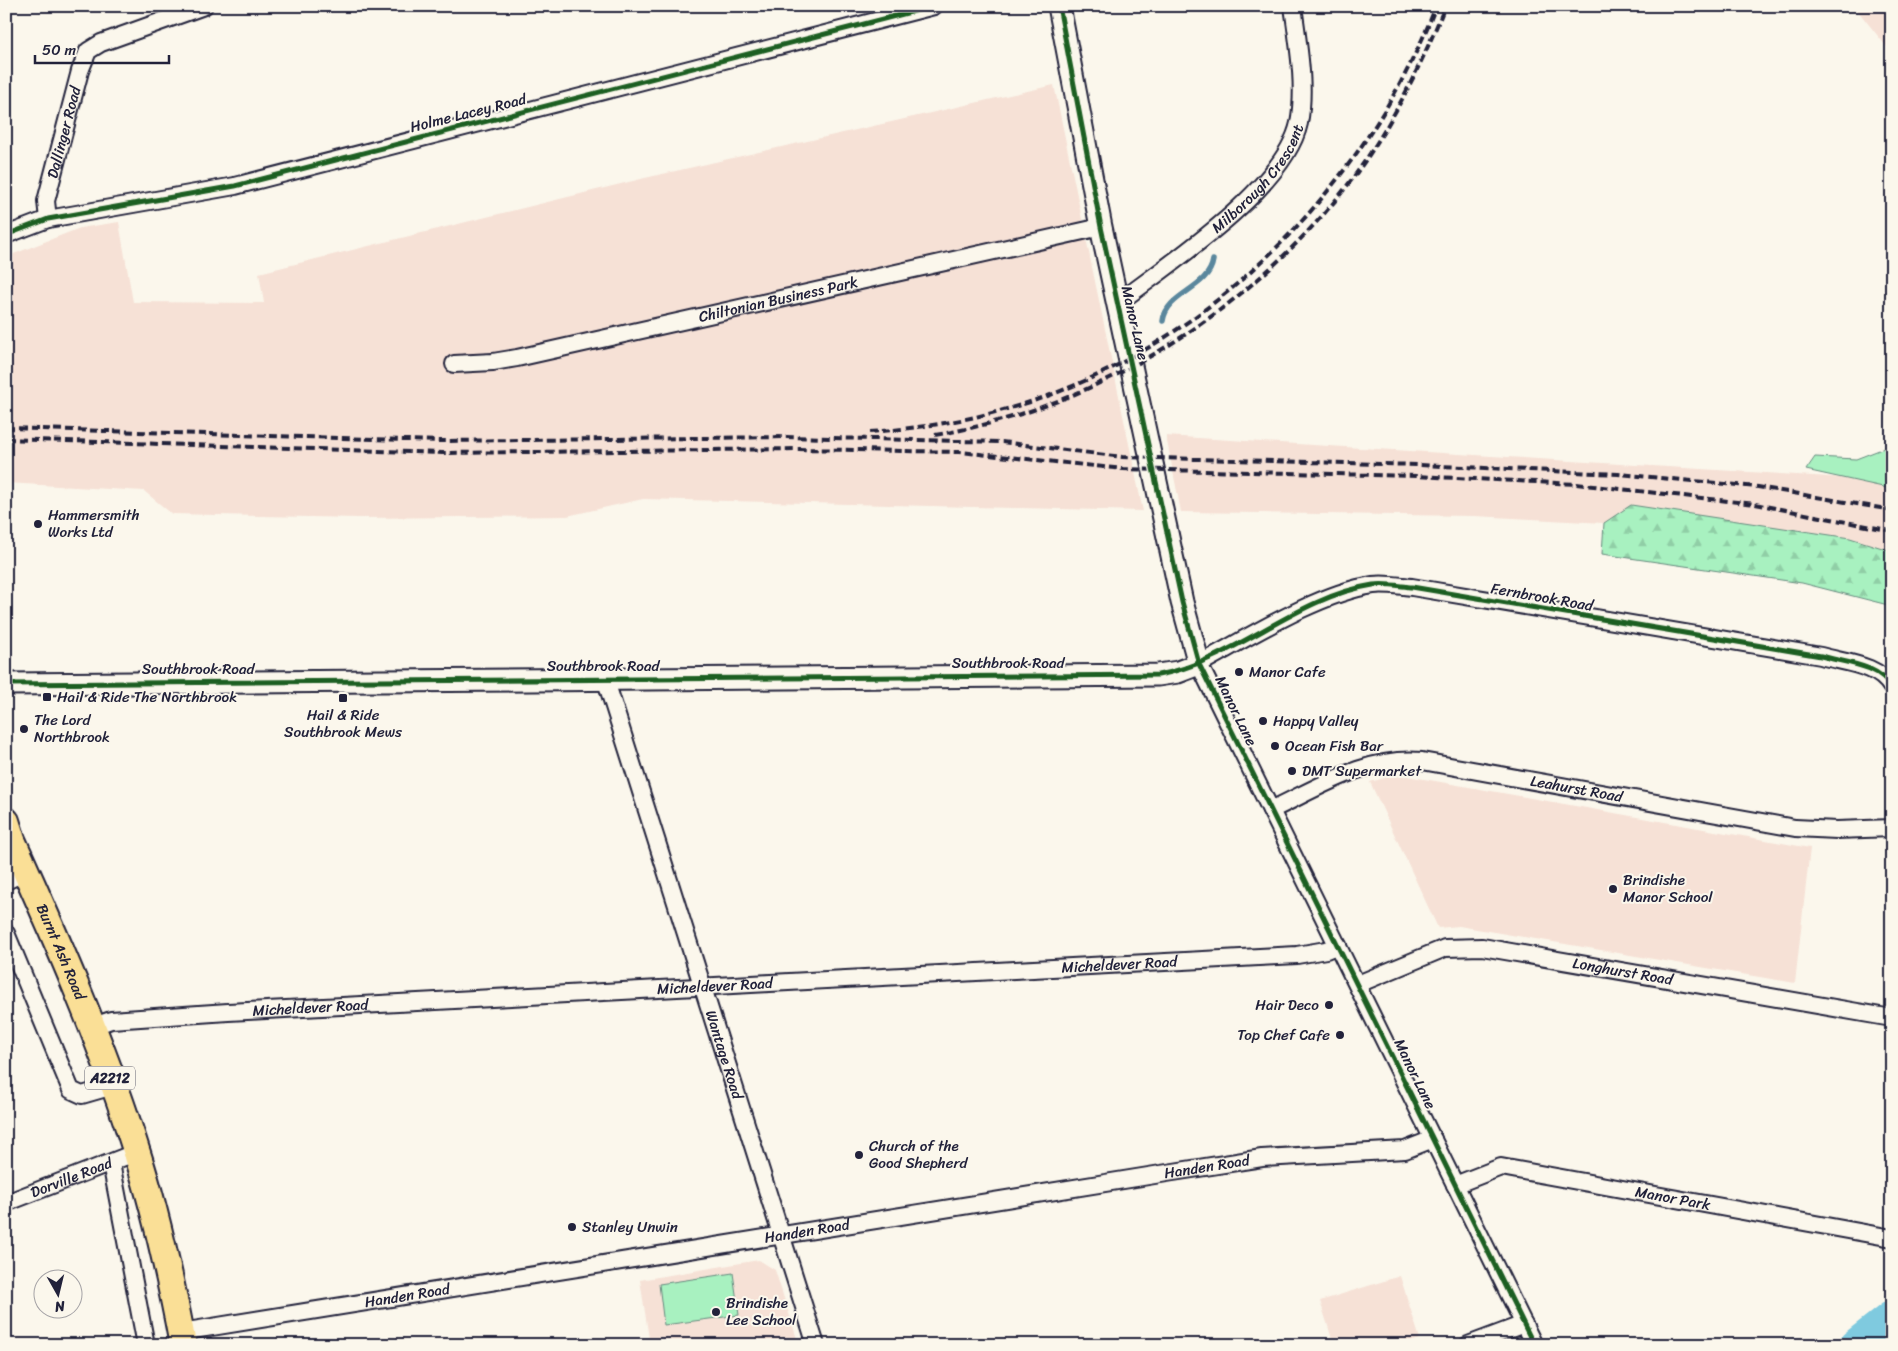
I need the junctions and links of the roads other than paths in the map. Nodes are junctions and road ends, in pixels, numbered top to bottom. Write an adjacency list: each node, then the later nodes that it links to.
1 (204, 6): 5 (street, Dallinger Road)
2 (934, 6): 5 (street, Holme Lacey Road)
3 (1059, 6): 6 (street, Manor Lane)
4 (1293, 6): 8 (street, Milborough Crescent)
5 (48, 219): 7 (street, Holme Lacey Road)
6 (1101, 228): 8 (street, Manor Lane); 9 (street, Chiltonian Business Park)
7 (6, 235)
8 (1118, 303): 10 (street, Manor Lane)
9 (454, 364)
10 (1199, 664): 11 (street, Southbrook Road); 12 (street, Fernbrook Road); 14 (street, Manor Lane)
11 (605, 678): 13 (street, Southbrook Road); 21 (street, Wantage Road)
12 (1890, 682)
13 (6, 684)
14 (1271, 810): 16 (street, Leahurst Road); 19 (street, Manor Lane)
15 (6, 820): 17 (main road, Burnt Ash Road / A2212)
16 (1892, 828)
17 (16, 876): 23 (main road, Burnt Ash Road / A2212)
18 (6, 933): 24 (street)
19 (1338, 945): 20 (street, Manor Lane); 21 (street, Micheldever Road)
20 (1358, 984): 22 (street, Longhurst Road); 25 (street, Manor Lane)
21 (703, 986): 23 (street, Micheldever Road); 30 (street, Wantage Road)
22 (1892, 1018)
23 (91, 1027): 24 (main road, Burnt Ash Road / A2212)
24 (113, 1086): 26 (main road, Burnt Ash Road / A2212)
25 (1433, 1140): 28 (street, Manor Lane); 30 (street, Handen Road)
26 (137, 1152): 27 (street, Dorville Road); 33 (main road, Burnt Ash Road / A2212)
27 (111, 1164): 29 (street, Dorville Road); 34 (street)
28 (1455, 1184): 31 (street, Manor Park); 32 (street, Manor Lane)
29 (6, 1203)
30 (781, 1235): 33 (street, Handen Road); 35 (street, Wantage Road)
31 (1892, 1238)
32 (1524, 1324): 36 (street); 37 (street, Manor Lane)
33 (182, 1338)
34 (146, 1345)
35 (816, 1345)
36 (1468, 1345)
37 (1534, 1345)

